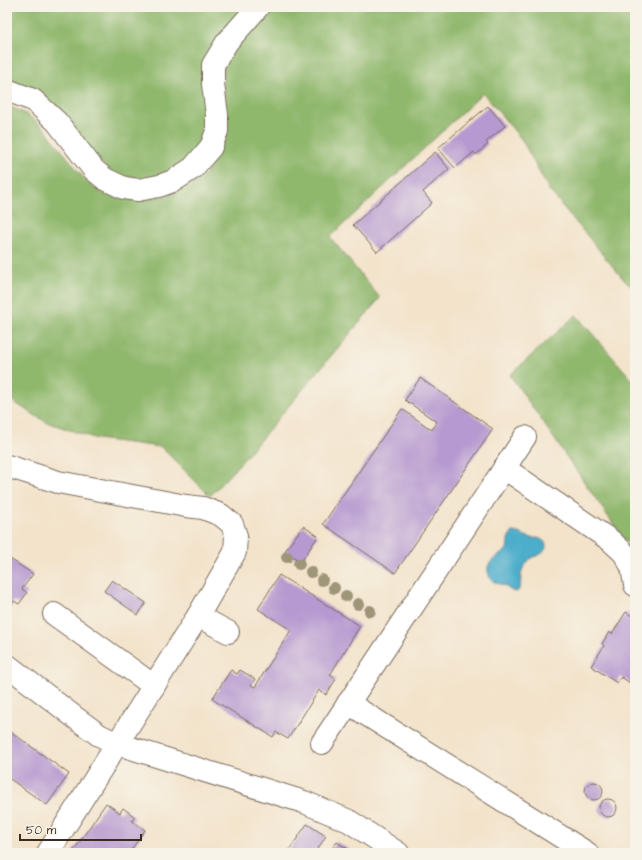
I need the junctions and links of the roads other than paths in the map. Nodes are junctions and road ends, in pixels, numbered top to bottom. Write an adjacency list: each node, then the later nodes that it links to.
1 (258, 7): 2 (street)
2 (7, 90)
3 (525, 437): 5 (street)
4 (7, 466): 8 (street)
5 (504, 468): 6 (street); 12 (street)
6 (635, 585)
7 (54, 614): 11 (street)
8 (198, 616): 9 (street); 11 (street)
9 (228, 632)
10 (7, 665): 14 (street)
11 (154, 686): 14 (street)
12 (348, 703): 13 (street); 17 (street)
13 (322, 743)
14 (118, 744): 15 (street); 16 (street)
15 (48, 853)
16 (398, 853)
17 (587, 853)

